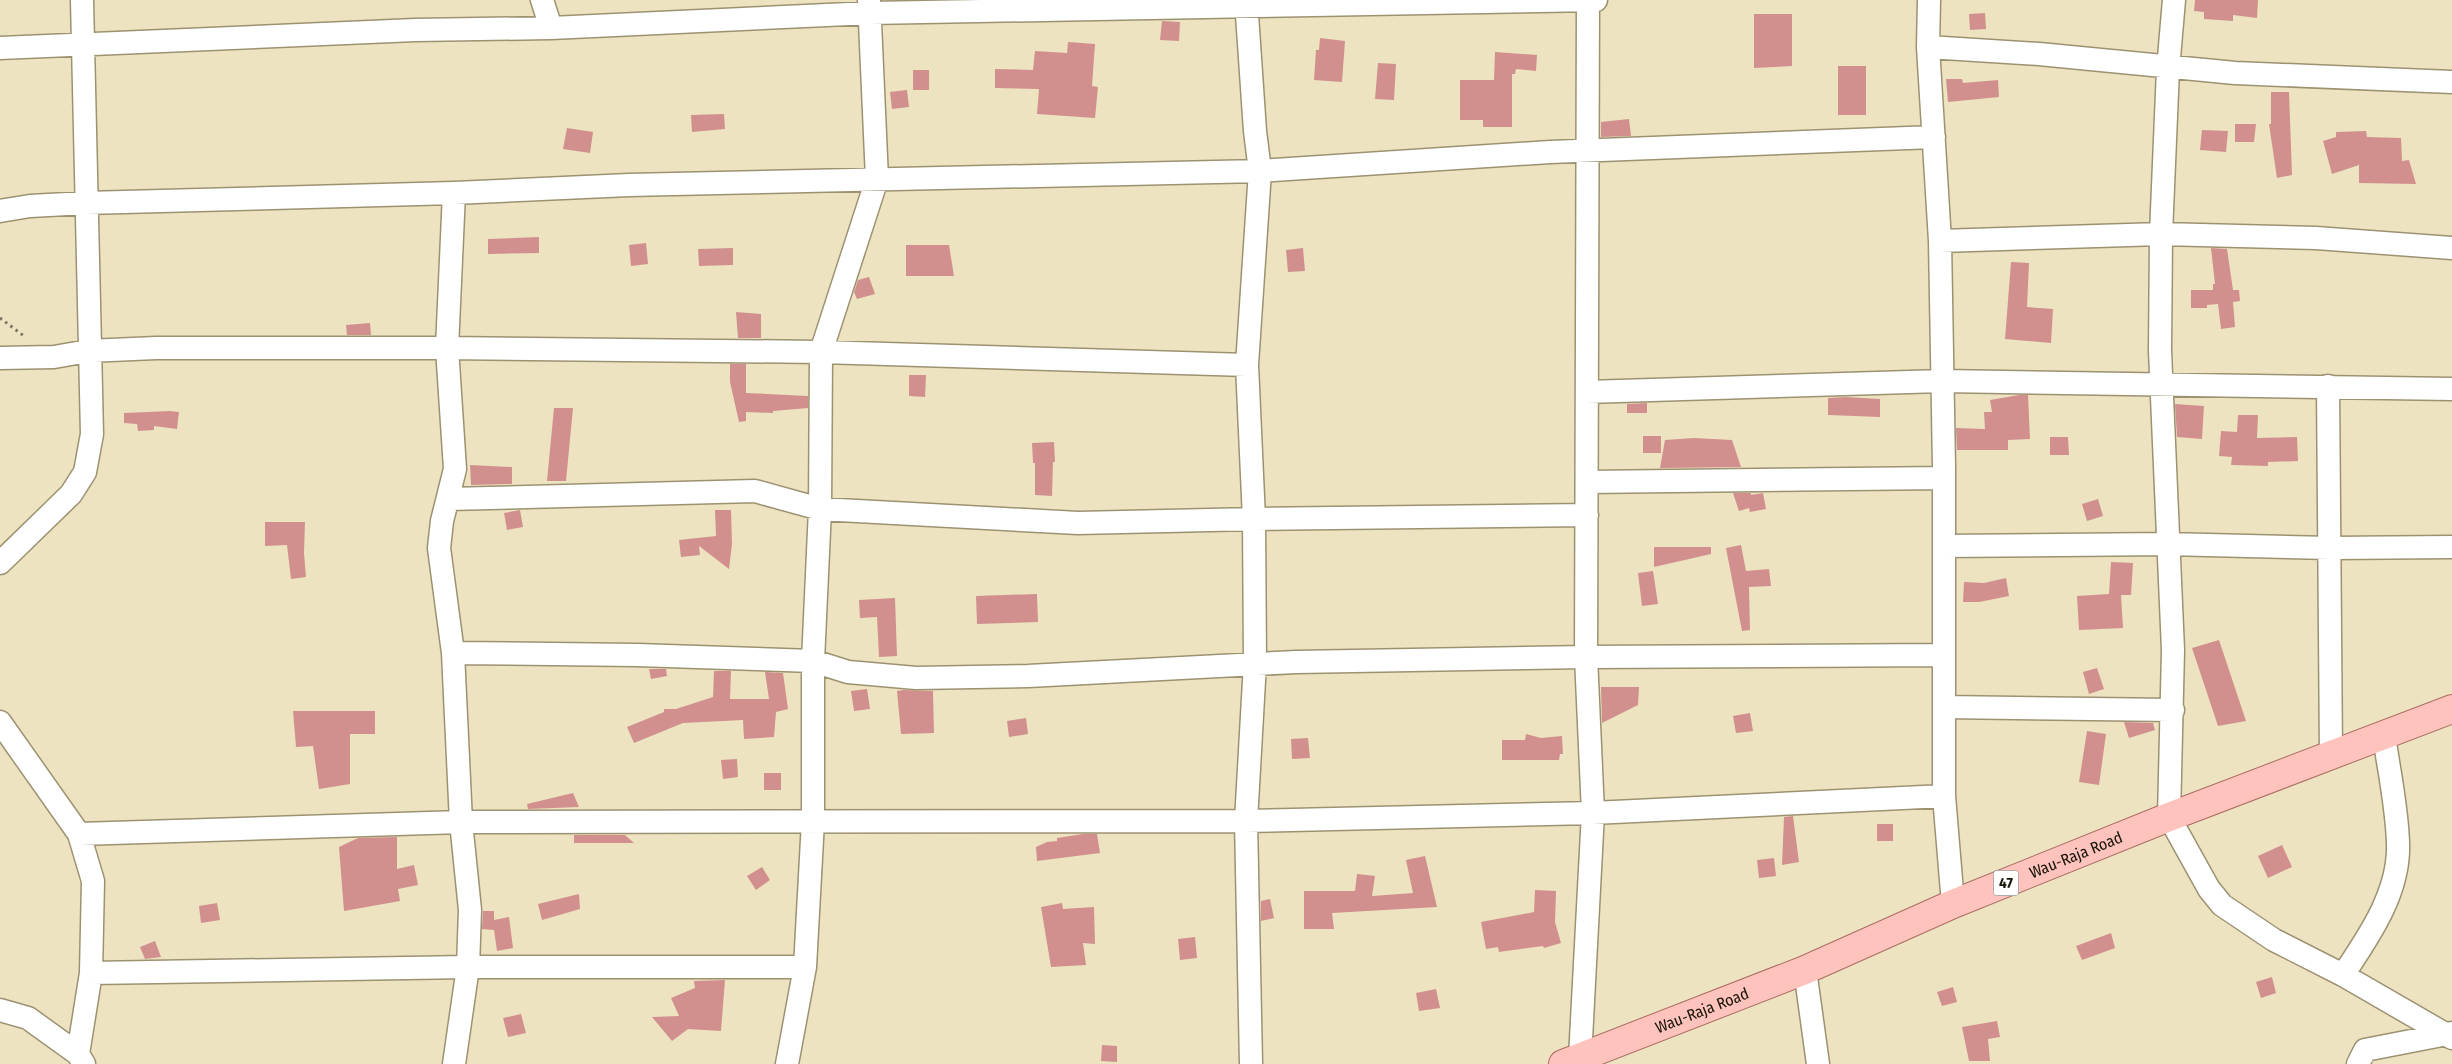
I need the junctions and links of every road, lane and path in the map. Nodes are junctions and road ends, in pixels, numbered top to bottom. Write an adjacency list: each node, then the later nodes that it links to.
1 (82, 0): 10 (street)
2 (542, 0): 9 (street)
3 (1588, 0): 4 (street); 7 (street); 16 (street)
4 (1596, 0)
5 (1929, 0): 11 (street)
6 (2174, 0): 13 (street)
7 (1246, 4): 8 (street); 17 (street)
8 (869, 6): 9 (street); 18 (street)
9 (551, 28): 10 (street)
10 (83, 44): 12 (street); 20 (street)
11 (1928, 47): 13 (street); 15 (street)
12 (0, 48)
13 (2168, 68): 14 (street); 22 (street)
14 (2452, 82)
15 (1934, 137): 16 (street); 23 (street)
16 (1588, 151): 17 (street); 34 (street)
17 (1260, 171): 18 (street); 29 (street)
18 (876, 179): 19 (street); 27 (street)
19 (454, 193): 20 (street); 25 (street)
20 (86, 203): 21 (street); 26 (street)
21 (0, 210)
22 (2161, 234): 23 (street); 24 (street); 31 (street)
23 (1940, 240): 30 (street)
24 (2452, 248)
25 (447, 348): 26 (street); 27 (street); 37 (street)
26 (88, 351): 28 (street); 45 (street)
27 (821, 352): 29 (street); 38 (street)
28 (0, 358)
29 (1247, 365): 40 (street)
30 (1942, 381): 31 (street); 34 (street); 35 (street)
31 (2161, 383): 32 (street); 41 (street)
32 (2328, 386): 33 (street); 44 (street)
33 (2452, 389)
34 (1587, 392): 36 (street)
35 (1944, 478): 36 (street); 42 (street)
36 (1587, 482): 39 (street)
37 (449, 499): 38 (street); 46 (street)
38 (820, 509): 40 (street); 49 (street)
39 (1587, 515): 40 (street); 48 (street)
40 (1254, 519): 50 (street)
41 (2167, 544): 42 (street); 44 (street); 53 (street)
42 (1944, 546): 47 (street)
43 (2452, 547): 44 (street)
44 (2330, 548): 56 (street)
45 (0, 563)
46 (453, 653): 49 (street); 62 (street)
47 (1943, 655): 48 (street); 51 (street)
48 (1586, 657): 50 (street); 58 (street)
49 (813, 661): 50 (street); 60 (street)
50 (1255, 664): 61 (street)
51 (1944, 707): 53 (street); 57 (street)
52 (2452, 709): 55 (main road, Wau-Raja Road / 47)
53 (2173, 710): 59 (street)
54 (0, 722): 63 (street)
55 (2384, 736): 56 (main road, Wau-Raja Road / 47); 69 (street)
56 (2331, 756): 59 (main road, Wau-Raja Road / 47)
57 (1944, 796): 58 (street); 64 (street)
58 (1593, 813): 61 (street); 73 (street)
59 (2169, 818): 64 (main road, Wau-Raja Road / 47); 69 (street)
60 (813, 821): 61 (street); 62 (street); 66 (street)
61 (1246, 821): 76 (street)
62 (462, 822): 63 (street); 65 (street)
63 (79, 834): 68 (street)
64 (1953, 904): 67 (main road, Wau-Raja Road / 47)
65 (468, 967): 66 (street); 68 (street); 74 (street)
66 (805, 967): 75 (street)
67 (1805, 970): 73 (main road, Wau-Raja Road / 47); 77 (street)
68 (91, 973): 72 (street)
69 (2343, 975): 71 (street)
70 (0, 1010): 72 (street)
71 (2450, 1035): 78 (street)
72 (81, 1059)
73 (1571, 1061)
74 (454, 1064)
75 (786, 1064)
76 (1251, 1064)
77 (1818, 1064)
78 (2358, 1064)

